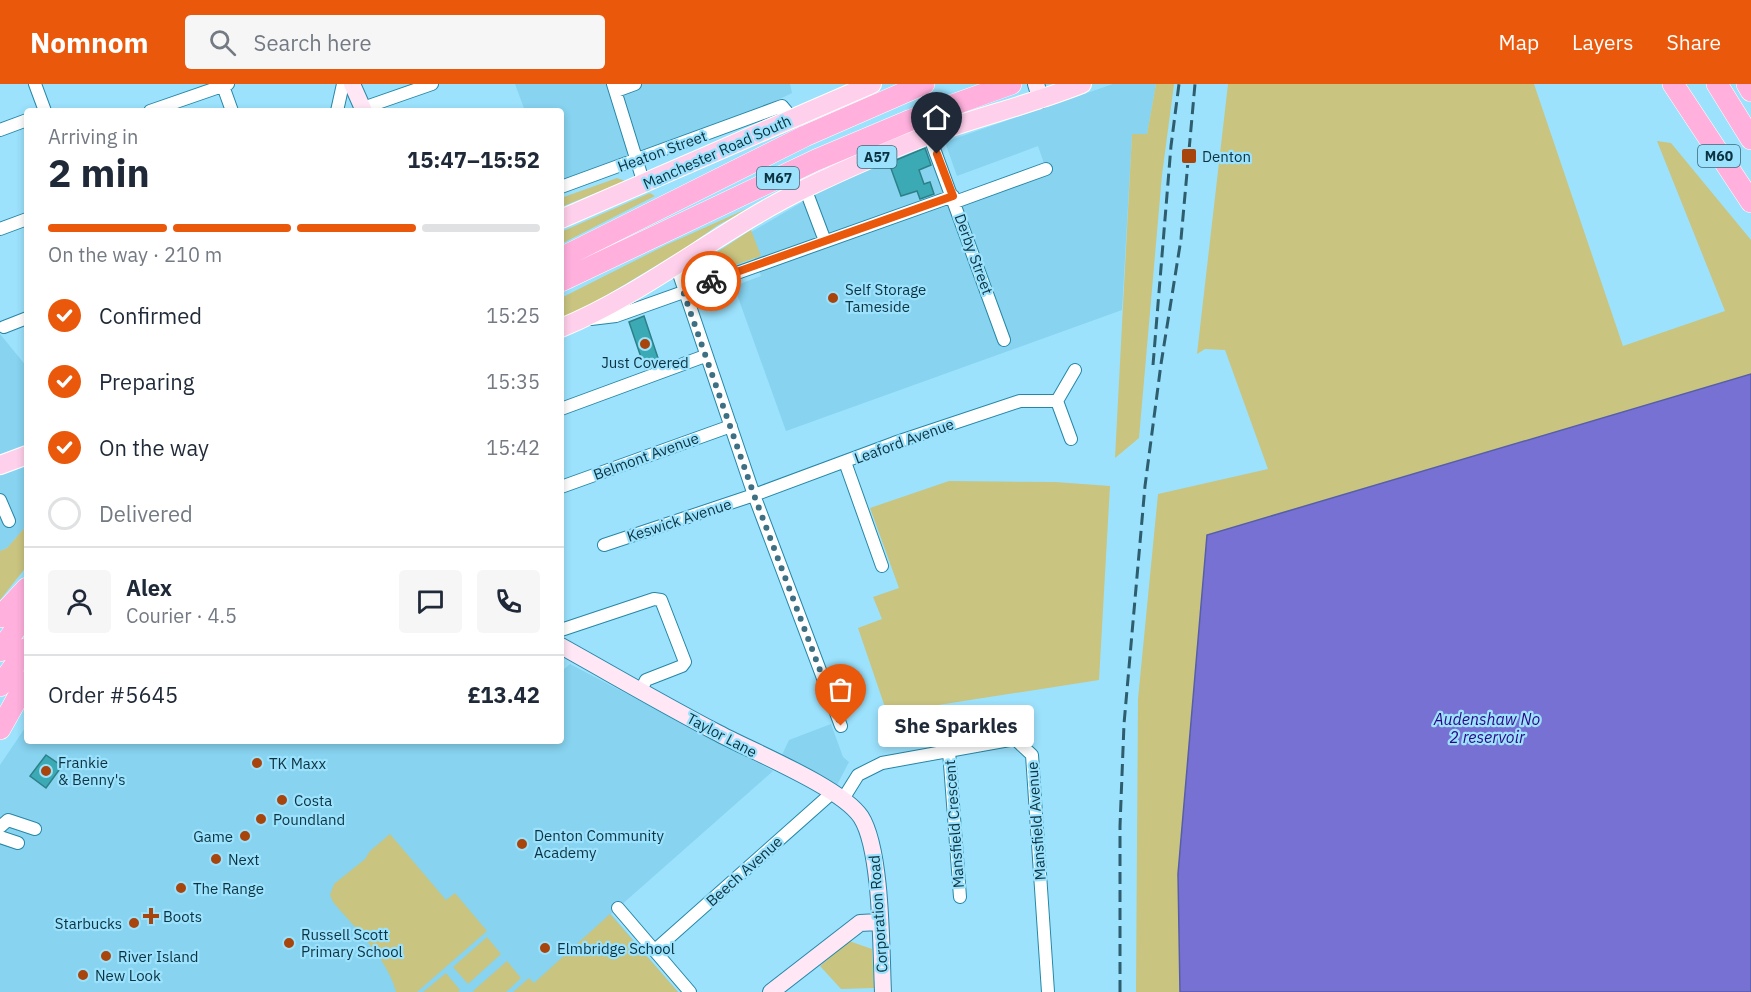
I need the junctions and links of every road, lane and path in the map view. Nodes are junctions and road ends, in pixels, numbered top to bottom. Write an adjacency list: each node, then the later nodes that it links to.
1 (35, 84): 17 (street)
2 (343, 84): 20 (street)
3 (352, 84): 21 (street)
4 (432, 84): 22 (street)
5 (635, 84): 14 (street)
6 (872, 84): 23 (main road, Manchester Road South)
7 (924, 84): 39 (highway, M67)
8 (1082, 84): 16 (main road, A57)
9 (1671, 84): 34 (highway, M60)
10 (1717, 84): 27 (highway, M60)
11 (1747, 84): 15 (highway)
12 (226, 85): 18 (street); 19 (street)
13 (1005, 86): 41 (highway, M67)
14 (615, 88): 28 (street)
15 (1751, 91)
16 (1039, 92): 26 (main road, A57)
17 (44, 108)
18 (161, 108)
19 (231, 108)
20 (338, 108)
21 (363, 108)
22 (369, 108)
23 (792, 118): 28 (street, Heaton Street); 30 (main road, Manchester Road South)
24 (24, 121): 25 (street)
25 (0, 130)
26 (929, 135): 32 (main road, A57); 33 (street, Derby Street)
27 (1751, 138)
28 (637, 161): 30 (street); 31 (street, Heaton Street)
29 (1046, 169): 33 (street)
30 (644, 184): 35 (main road, Manchester Road South)
31 (564, 186)
32 (805, 188): 38 (street); 40 (main road, A57)
33 (954, 199): 38 (street); 47 (street, Derby Street)
34 (1751, 201)
35 (564, 218)
36 (24, 220): 37 (street)
37 (0, 229)
38 (825, 241): 42 (street)
39 (564, 256)
40 (676, 265): 42 (street); 44 (main road, A57)
41 (564, 280)
42 (683, 291): 44 (street); 48 (street)
43 (24, 319): 45 (street)
44 (583, 319): 46 (main road, A57)
45 (4, 327)
46 (564, 327)
47 (1004, 340)
48 (705, 356): 51 (street); 52 (street)
49 (1075, 370): 50 (street)
50 (1057, 401): 53 (street); 55 (street, Leaford Avenue)
51 (564, 408)
52 (731, 426): 57 (street, Belmont Avenue); 58 (street)
53 (1071, 439)
54 (24, 456): 56 (main road)
55 (845, 462): 58 (street, Leaford Avenue); 62 (street)
56 (0, 464)
57 (564, 486)
58 (754, 495): 61 (street, Keswick Avenue); 73 (street)
59 (0, 500): 60 (street)
60 (9, 520)
61 (604, 545)
62 (882, 566)
63 (24, 591): 64 (highway)
64 (0, 616)
65 (24, 617): 68 (highway)
66 (564, 629): 72 (street)
67 (564, 648): 72 (street, Taylor Lane)
68 (0, 651)
69 (24, 652): 70 (highway)
70 (0, 686)
71 (24, 686): 74 (highway)
72 (641, 690): 76 (street, Taylor Lane)
73 (841, 726)
74 (0, 729)
75 (949, 751): 76 (street, Mansfield Avenue); 82 (street, Mansfield Crescent); 89 (street, Mansfield Avenue)
76 (838, 796): 79 (street, Taylor Lane); 85 (street, Beech Avenue)
77 (4, 823): 78 (street)
78 (35, 829)
79 (870, 836): 84 (street, Corporation Road)
80 (0, 837): 81 (street)
81 (18, 843)
82 (960, 897)
83 (618, 908): 85 (street)
84 (879, 922): 87 (street); 88 (street, Corporation Road)
85 (655, 950): 86 (street)
86 (690, 992)
87 (771, 992)
88 (883, 992)
89 (1048, 992)

